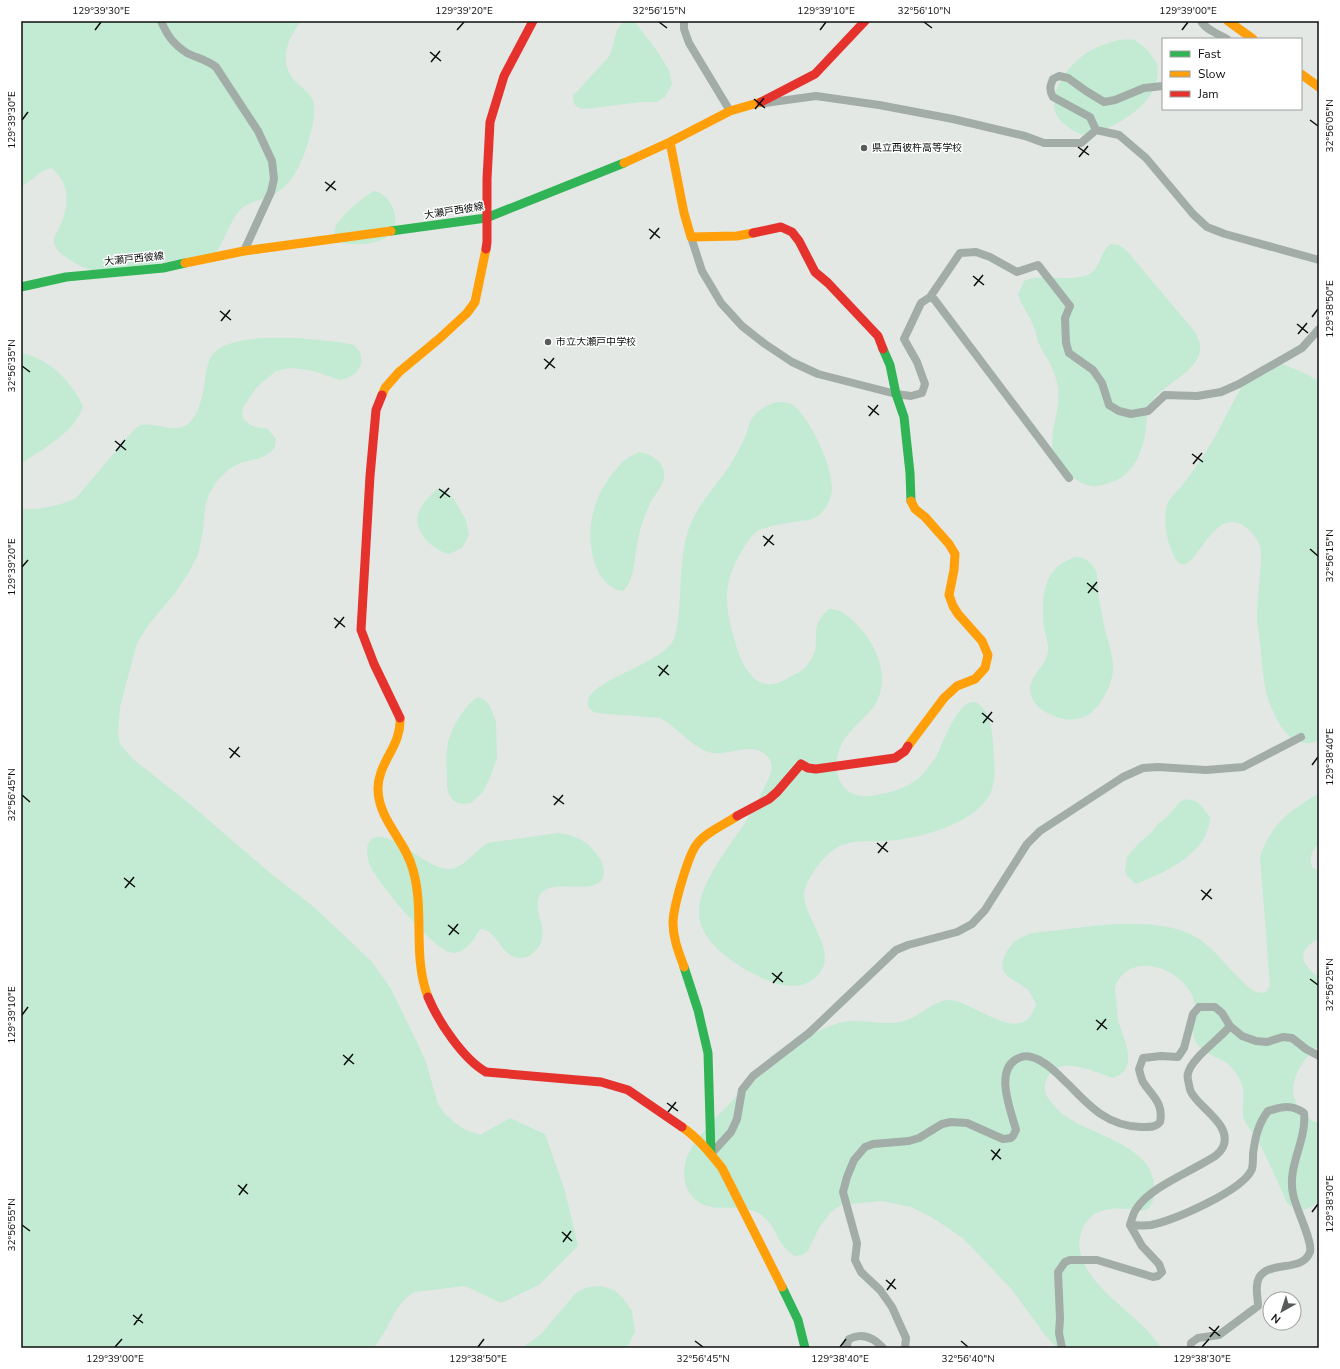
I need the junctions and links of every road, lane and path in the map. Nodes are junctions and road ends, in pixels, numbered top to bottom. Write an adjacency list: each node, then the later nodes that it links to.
1 (161, 21): 18 (street)
2 (532, 21): 16 (street)
3 (684, 21): 13 (street)
4 (864, 21): 12 (street, 大瀬戸西彼線)
5 (1201, 21): 7 (street)
6 (1228, 21): 8 (street)
7 (1225, 38)
8 (1252, 38)
9 (1302, 75): 11 (street)
10 (1162, 86): 14 (street)
11 (1319, 87)
12 (757, 104): 13 (street, 大瀬戸西彼線); 14 (street)
13 (730, 112): 15 (street, 大瀬戸西彼線)
14 (1096, 130): 19 (street)
15 (670, 142): 16 (street, 大瀬戸西彼線); 17 (street)
16 (486, 218): 18 (street, 大瀬戸西彼線); 28 (street)
17 (691, 237): 23 (street); 23 (street)
18 (244, 251): 20 (street, 大瀬戸西彼線)
19 (1319, 260)
20 (21, 286)
21 (930, 296): 22 (street); 23 (street); 24 (street)
22 (1319, 329)
23 (896, 394): 28 (street)
24 (1069, 478)
25 (1301, 737): 28 (street)
26 (1230, 1026): 27 (street); 29 (street); 33 (street)
27 (1319, 1056)
28 (711, 1154): 30 (street)
29 (1130, 1225): 34 (street); 35 (street)
30 (805, 1348)
31 (846, 1348): 32 (street)
32 (883, 1348)
33 (905, 1348)
34 (1062, 1348)
35 (1191, 1348)

